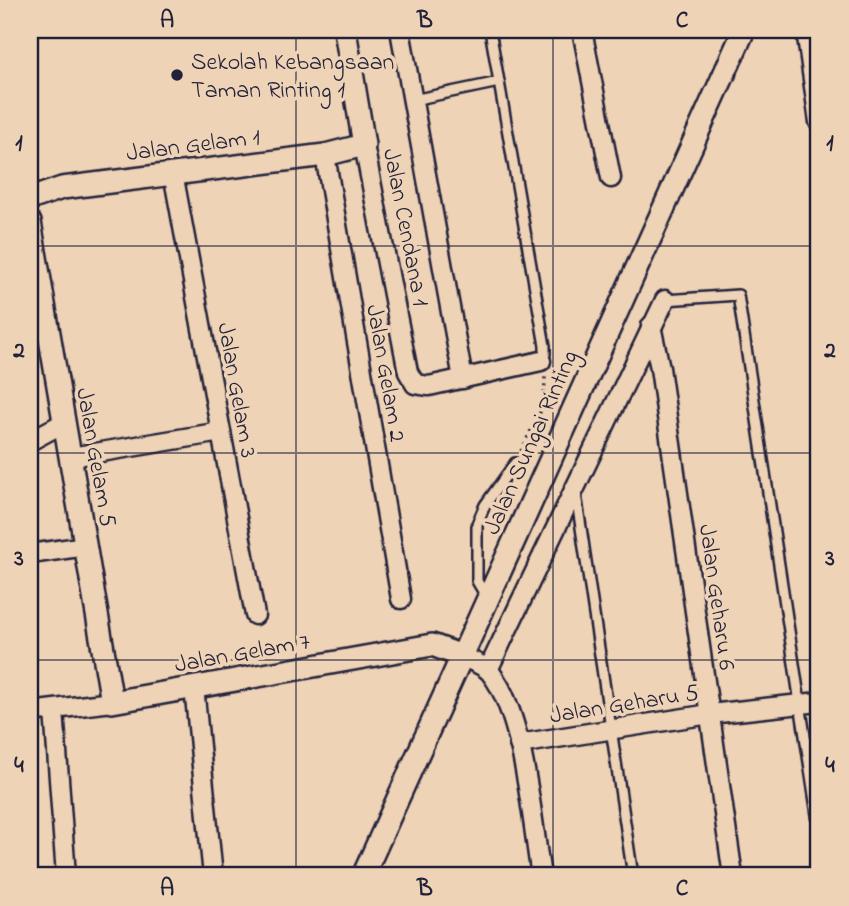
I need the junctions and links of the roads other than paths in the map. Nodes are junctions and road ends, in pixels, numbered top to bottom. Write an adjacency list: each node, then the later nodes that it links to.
1 (345, 30): 10 (street, Jalan Cendana 1)
2 (400, 30): 8 (street, Jalan Cendana 1)
3 (490, 30): 7 (lane)
4 (582, 30): 13 (street)
5 (744, 30): 29 (street, Jalan Sungai Rinting)
6 (806, 30): 9 (street)
7 (499, 82): 8 (lane); 18 (lane)
8 (412, 100): 19 (street, Jalan Cendana 1)
9 (819, 122)
10 (365, 145): 11 (street, Jalan Gelam 1); 19 (street, Jalan Cendana 1)
11 (325, 155): 12 (street, Jalan Gelam 1); 28 (street, Jalan Gelam 2)
12 (173, 173): 14 (street, Jalan Gelam 1); 21 (street, Jalan Gelam 3)
13 (611, 178)
14 (30, 200)
15 (30, 222): 20 (street, Jalan Gelam 5)
16 (665, 300): 17 (street); 36 (lane)
17 (652, 326): 25 (street); 39 (street, Jalan Geharu 6)
18 (541, 361): 19 (street, Jalan Cendana 1)
19 (463, 379)
20 (65, 422): 22 (street); 23 (street, Jalan Gelam 5)
21 (220, 432): 23 (street); 30 (street, Jalan Gelam 3)
22 (30, 441)
23 (71, 457): 26 (street, Jalan Gelam 5)
24 (515, 463): 29 (lane)
25 (575, 487): 32 (street); 40 (lane)
26 (86, 546): 27 (street); 34 (street, Jalan Gelam 5)
27 (30, 554)
28 (401, 599)
29 (488, 599): 31 (street, Jalan Sungai Rinting)
30 (255, 615)
31 (462, 656): 32 (street); 33 (street, Jalan Gelam 7); 45 (street, Jalan Sungai Rinting)
32 (488, 670): 41 (street)
33 (194, 687): 34 (street, Jalan Gelam 7); 44 (street)
34 (112, 702): 37 (street, Jalan Gelam 7)
35 (819, 702): 36 (street, Jalan Geharu 5)
36 (799, 705): 39 (street, Jalan Geharu 5); 42 (lane)
37 (54, 709): 38 (street, Jalan Gelam 7); 43 (street)
38 (30, 712)
39 (710, 714): 40 (street, Jalan Geharu 5); 48 (street, Jalan Geharu 6)
40 (611, 729): 41 (street, Jalan Geharu 5); 47 (lane)
41 (519, 744): 46 (street)
42 (819, 828)
43 (66, 876)
44 (213, 876)
45 (363, 876)
46 (541, 876)
47 (633, 876)
48 (733, 876)

